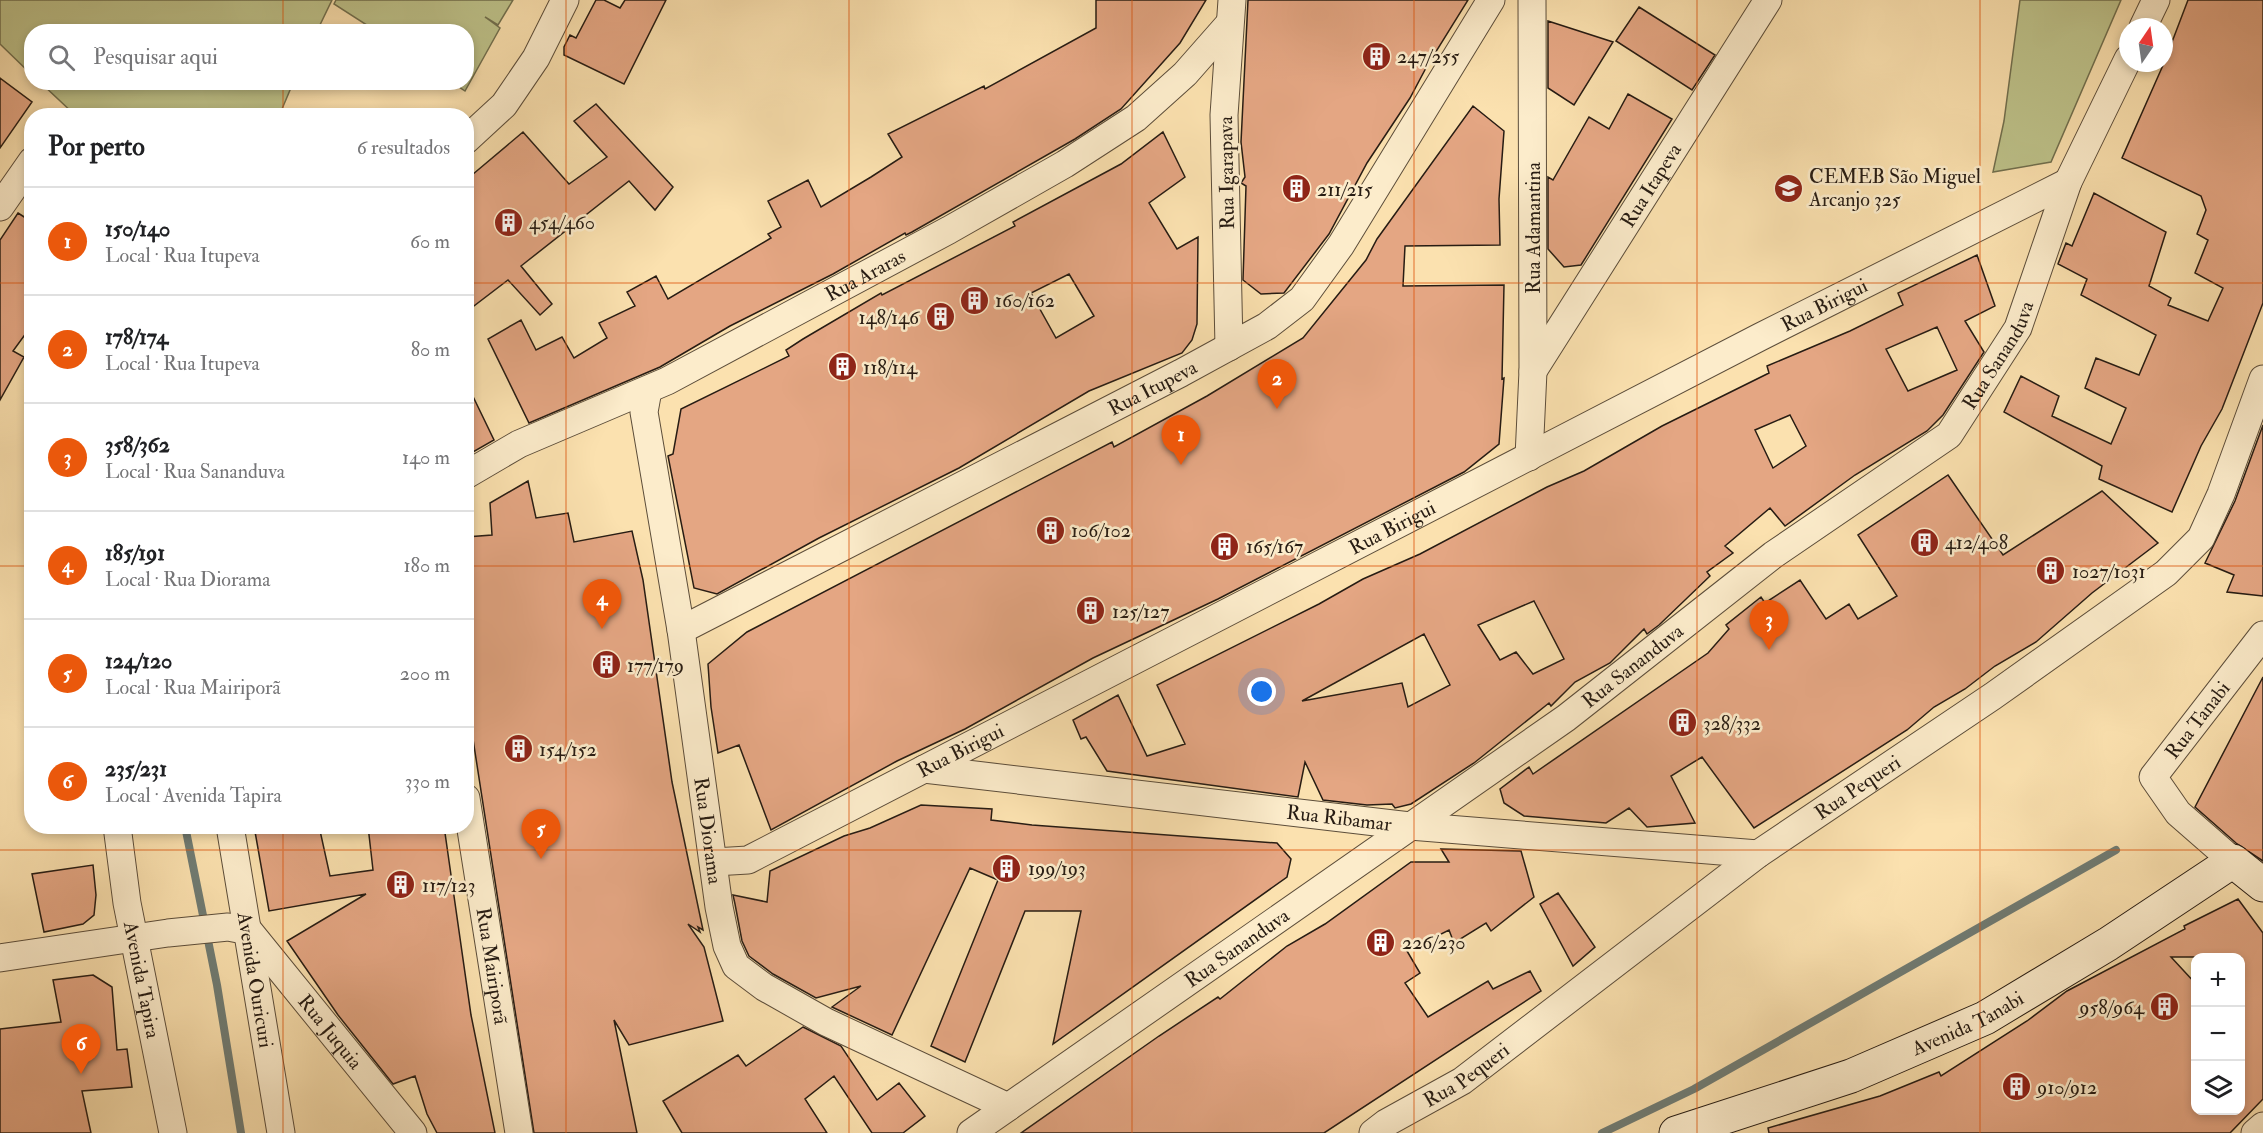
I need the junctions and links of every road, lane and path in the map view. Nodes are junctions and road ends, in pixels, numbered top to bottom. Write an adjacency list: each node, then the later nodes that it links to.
1 (565, 0): 9 (street)
2 (1491, 0): 13 (street, Rua Itupeva)
3 (1532, 0): 14 (street, Rua Adamantina)
4 (1768, 0): 14 (street, Rua Itapeva)
5 (2156, 0): 7 (street)
6 (1231, 12): 13 (street, Rua Igarapava); 16 (street, Rua Araras)
7 (2147, 18)
8 (2122, 72): 11 (street, Rua Sananduva)
9 (474, 133)
10 (24, 172): 12 (street)
11 (2068, 182): 17 (street, Rua Birigui); 22 (street, Rua Sananduva)
12 (0, 207)
13 (1228, 347): 19 (street, Rua Itupeva)
14 (1533, 371): 17 (street, Rua Adamantina)
15 (2263, 379): 26 (street, Rua Pequeri)
16 (648, 390): 18 (street, Rua Araras); 19 (street, Rua Diorama)
17 (1529, 457): 21 (street, Rua Birigui)
18 (474, 470)
19 (681, 630): 28 (street, Rua Diorama)
20 (2263, 635): 27 (street, Rua Tanabi)
21 (924, 769): 22 (street, Rua Ribamar); 28 (street, Rua Birigui)
22 (1410, 826): 26 (street, Rua Ribamar); 33 (street, Rua Sananduva)
23 (118, 834): 31 (street, Avenida Tapira)
24 (231, 834): 30 (street, Avenida Ouricuri)
25 (472, 834): 38 (street, Rua Mairiporã)
26 (1758, 854): 40 (street, Rua Pequeri)
27 (2233, 861): 29 (street); 41 (street, Avenida Tanabi)
28 (714, 862): 33 (street, Rua Diorama)
29 (2263, 885)
30 (238, 929): 31 (street); 36 (street, Avenida Ouricuri); 37 (street, Rua Juquia)
31 (134, 938): 32 (street); 35 (street, Avenida Tapira)
32 (0, 958)
33 (1008, 1107): 39 (street, Rua Sananduva)
34 (2263, 1126): 42 (street)
35 (173, 1133)
36 (281, 1133)
37 (413, 1133)
38 (519, 1133)
39 (971, 1133)
40 (1372, 1133)
41 (1676, 1133)
42 (2255, 1133)

